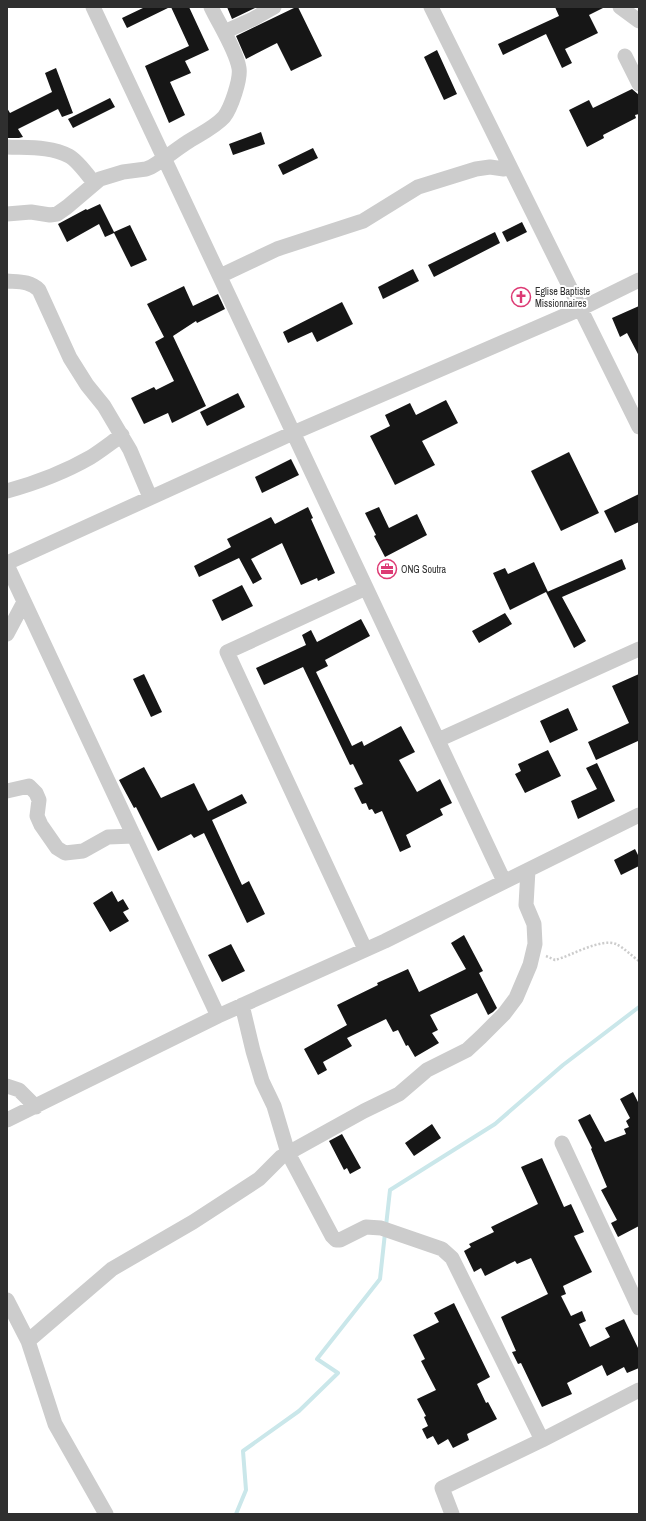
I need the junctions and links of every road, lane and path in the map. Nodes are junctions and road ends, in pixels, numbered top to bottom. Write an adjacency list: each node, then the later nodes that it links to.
1 (93, 7): 11 (street)
2 (211, 7): 7 (street)
3 (274, 7): 7 (street)
4 (430, 7): 12 (street)
5 (620, 7): 6 (street)
6 (639, 21)
7 (224, 32): 11 (street)
8 (625, 56): 9 (street)
9 (639, 84)
10 (7, 147): 13 (street)
11 (164, 158): 13 (street); 15 (street)
12 (509, 165): 15 (street); 18 (street)
13 (94, 183): 14 (street)
14 (7, 214)
15 (220, 276): 20 (street)
16 (639, 280): 18 (street)
17 (7, 281): 21 (street)
18 (580, 309): 19 (street); 20 (street)
19 (639, 428)
20 (293, 433): 23 (street); 25 (street)
21 (122, 436): 22 (street); 23 (street)
22 (7, 491)
23 (150, 497): 24 (street)
24 (7, 564): 26 (street)
25 (366, 588): 29 (street); 35 (street)
26 (24, 602): 27 (street); 32 (street)
27 (7, 634)
28 (639, 649): 29 (street)
29 (438, 740): 34 (street)
30 (7, 791): 32 (street)
31 (639, 815): 33 (street)
32 (134, 836): 39 (street)
33 (528, 870): 34 (street); 36 (street)
34 (504, 881): 35 (street)
35 (365, 949): 38 (street)
36 (533, 950): 37 (path); 44 (street)
37 (639, 961)
38 (242, 1006): 39 (street); 44 (street)
39 (218, 1016): 41 (street)
40 (7, 1086): 41 (street)
41 (36, 1106): 42 (street)
42 (7, 1120)
43 (562, 1143): 46 (street)
44 (288, 1153): 47 (street); 49 (street)
45 (7, 1300): 47 (street)
46 (639, 1308)
47 (28, 1341): 50 (street)
48 (639, 1390): 49 (street)
49 (542, 1440): 51 (street)
50 (106, 1514)
51 (452, 1514)

